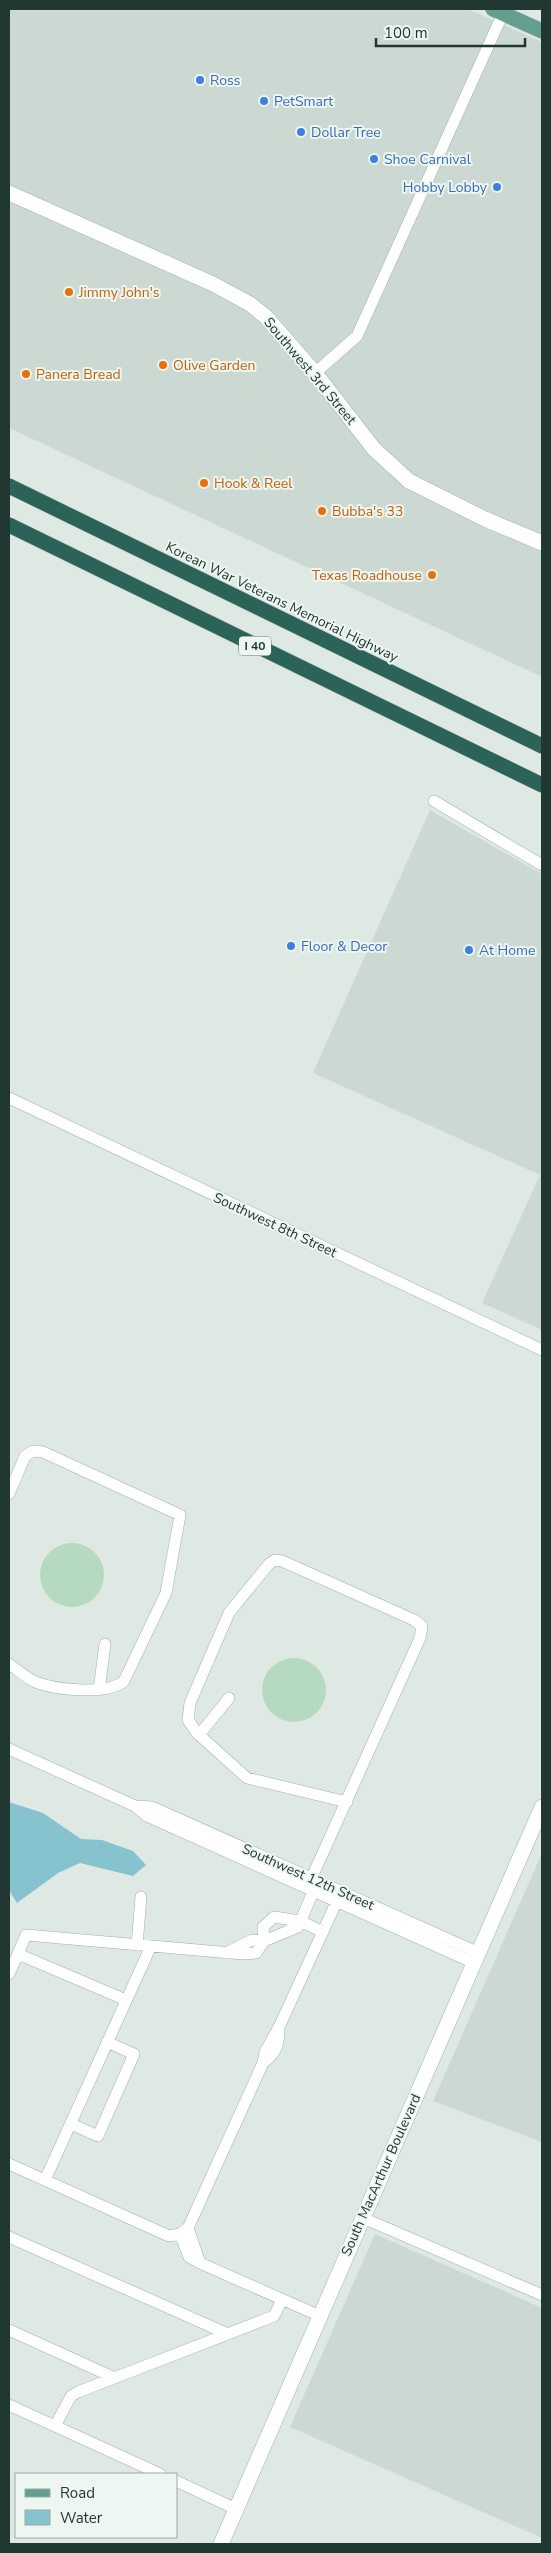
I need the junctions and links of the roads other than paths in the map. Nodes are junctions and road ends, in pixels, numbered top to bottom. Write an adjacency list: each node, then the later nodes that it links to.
1 (500, 10): 2 (main road); 4 (street)
2 (542, 31)
3 (9, 193): 4 (main road, Southwest 3rd Street)
4 (315, 373): 7 (main road, Southwest 3rd Street)
5 (9, 486): 8 (highway, Korean War Veterans Memorial Highway / I 40)
6 (9, 525): 11 (highway, I 40)
7 (542, 543)
8 (508, 730): 9 (highway); 10 (highway, Korean War Veterans Memorial Highway / I 40)
9 (542, 739)
10 (542, 746)
11 (502, 767): 12 (highway, I 40); 13 (highway)
12 (542, 785)
13 (542, 797)
14 (434, 801): 15 (street)
15 (542, 865)
16 (9, 1098): 17 (street, Southwest 8th Street)
17 (542, 1350)
18 (9, 1494): 21 (street)
19 (106, 1644): 21 (street)
20 (9, 1664): 21 (street)
21 (99, 1690)
22 (229, 1698): 23 (street)
23 (199, 1736): 25 (street); 25 (street)
24 (9, 1750): 27 (street, Southwest 12th Street)
25 (347, 1802): 27 (street)
26 (542, 1808): 36 (main road, South MacArthur Boulevard)
27 (313, 1885): 29 (street, Southwest 12th Street); 30 (street); 36 (street, Southwest 12th Street)
28 (141, 1897): 33 (street)
29 (337, 1902): 31 (street); 36 (street, Southwest 12th Street)
30 (300, 1921): 31 (street); 32 (street); 32 (street)
31 (323, 1932): 44 (street)
32 (264, 1940): 34 (street)
33 (137, 1945): 34 (street); 35 (street)
34 (151, 1946): 38 (street)
35 (18, 1954): 37 (street); 38 (street)
36 (476, 1958): 43 (main road, South MacArthur Boulevard)
37 (9, 1974)
38 (126, 2000): 39 (street)
39 (108, 2042): 40 (street); 40 (street)
40 (71, 2124): 42 (street)
41 (9, 2164): 42 (street)
42 (45, 2180): 44 (street)
43 (363, 2218): 46 (street); 48 (main road, South MacArthur Boulevard)
44 (184, 2231): 47 (street)
45 (9, 2237): 50 (street)
46 (542, 2295)
47 (282, 2300): 48 (street); 50 (street)
48 (320, 2316): 56 (main road, South MacArthur Boulevard)
49 (9, 2330): 51 (street)
50 (228, 2334): 51 (street)
51 (115, 2378): 53 (street)
52 (9, 2405): 53 (street)
53 (55, 2426): 54 (street)
54 (158, 2473)
55 (178, 2482): 56 (street)
56 (236, 2508): 57 (main road, South MacArthur Boulevard)
57 (221, 2544)

